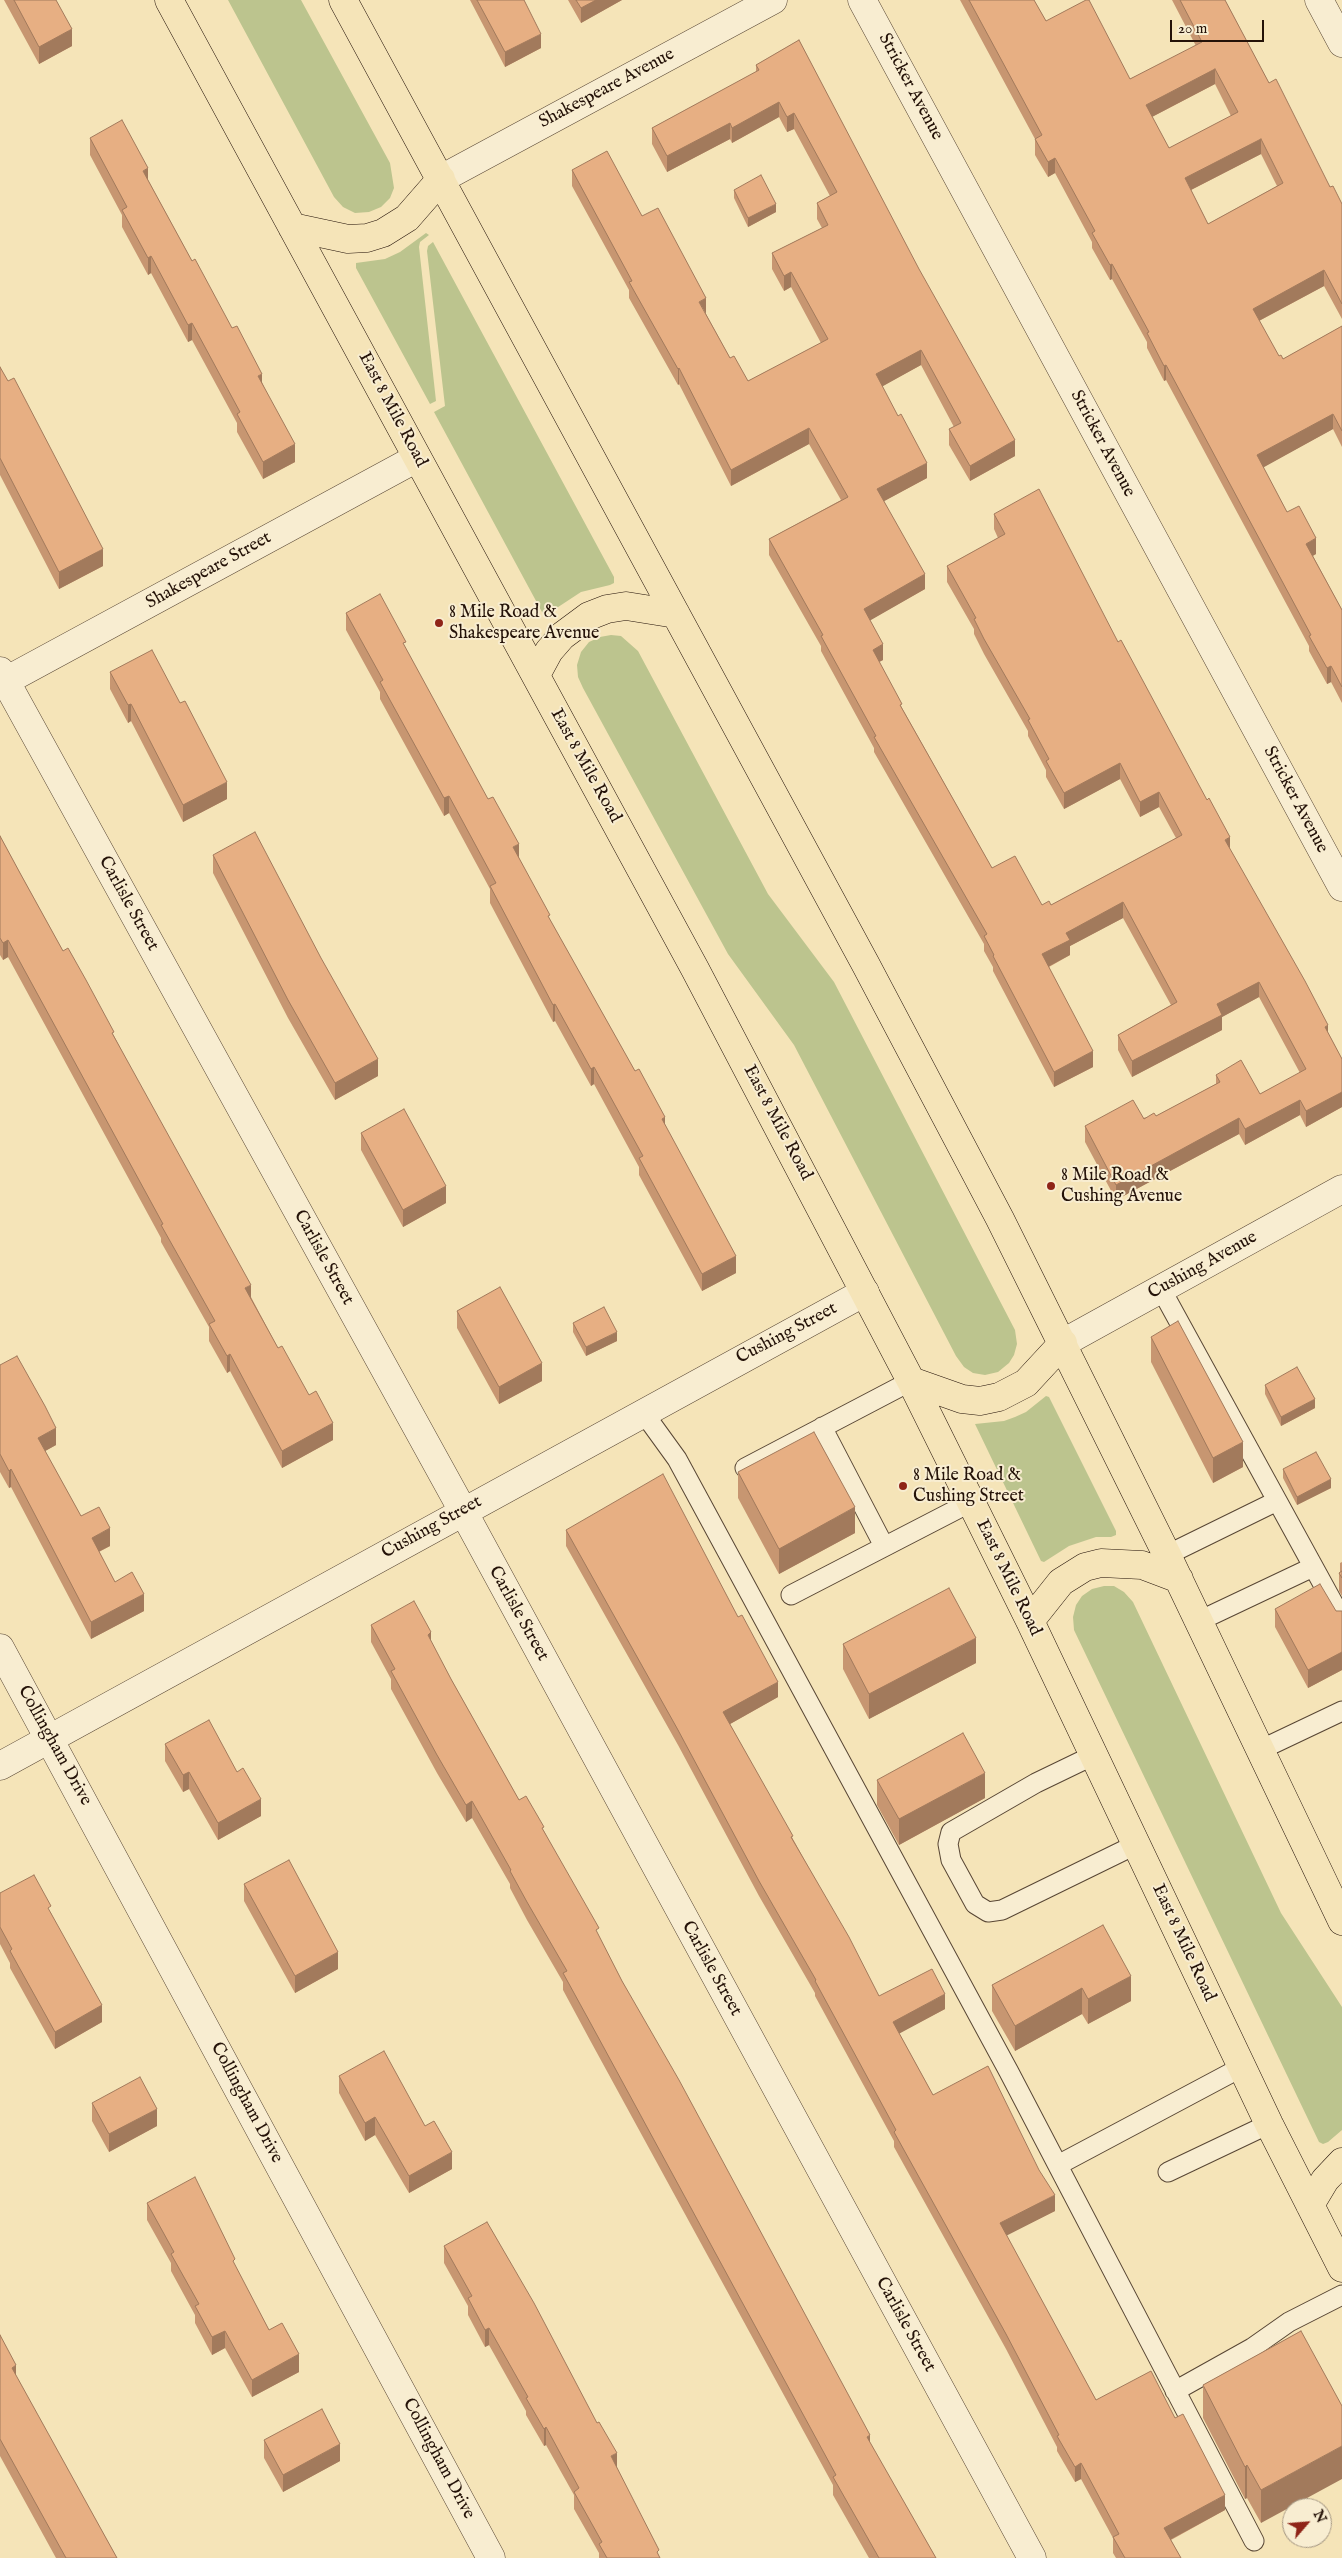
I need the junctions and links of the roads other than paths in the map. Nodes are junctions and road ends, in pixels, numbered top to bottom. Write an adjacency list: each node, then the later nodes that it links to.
1 (169, 0): 8 (highway, East 8 Mile Road)
2 (343, 0): 7 (highway)
3 (773, 0): 7 (street, Shakespeare Avenue)
4 (862, 0): 13 (street, Stricker Avenue)
5 (1319, 0): 6 (street)
6 (1342, 43)
7 (441, 179): 8 (highway); 10 (highway)
8 (292, 227): 9 (highway, East 8 Mile Road)
9 (418, 458): 11 (highway, East 8 Mile Road); 12 (street, Shakespeare Street)
10 (676, 614): 11 (highway); 17 (highway)
11 (536, 675): 16 (highway, East 8 Mile Road)
12 (2, 679): 24 (street, Carlisle Street)
13 (1342, 887)
14 (1342, 1189): 15 (street, Cushing Avenue)
15 (1161, 1289): 17 (street, Cushing Avenue); 22 (lane)
16 (865, 1292): 18 (highway, East 8 Mile Road); 19 (street, Cushing Street)
17 (1064, 1343): 18 (highway); 26 (highway)
18 (911, 1381): 20 (lane); 23 (highway, East 8 Mile Road)
19 (643, 1412): 24 (street, Cushing Street); 44 (lane)
20 (822, 1427): 21 (lane); 25 (lane)
21 (745, 1468)
22 (1277, 1500): 26 (lane); 27 (lane)
23 (971, 1502): 25 (lane); 31 (highway, East 8 Mile Road)
24 (463, 1511): 35 (street, Cushing Street); 52 (street, Carlisle Street)
25 (884, 1546): 29 (lane)
26 (1167, 1555): 28 (highway)
27 (1314, 1567): 30 (lane); 32 (lane)
28 (1179, 1579): 31 (highway); 32 (highway)
29 (790, 1595)
30 (1342, 1619)
31 (1030, 1621): 37 (highway, East 8 Mile Road)
32 (1199, 1622): 36 (highway)
33 (0, 1648): 35 (street, Collingham Drive)
34 (1342, 1711): 36 (lane)
35 (50, 1738): 38 (street, Cushing Street); 51 (street, Collingham Drive)
36 (1260, 1750): 40 (highway)
37 (1094, 1754): 39 (highway, East 8 Mile Road); 39 (lane)
38 (0, 1766)
39 (1137, 1844): 41 (highway, East 8 Mile Road)
40 (1342, 1921)
41 (1242, 2067): 42 (highway, East 8 Mile Road); 44 (lane)
42 (1269, 2124): 45 (lane); 46 (highway, East 8 Mile Road)
43 (1342, 2162): 46 (highway)
44 (1058, 2165): 49 (lane)
45 (1168, 2172)
46 (1310, 2205): 47 (highway, East 8 Mile Road)
47 (1342, 2268)
48 (1342, 2295): 49 (lane)
49 (1175, 2391): 50 (lane)
50 (1254, 2541)
51 (491, 2558)
52 (1032, 2558)

